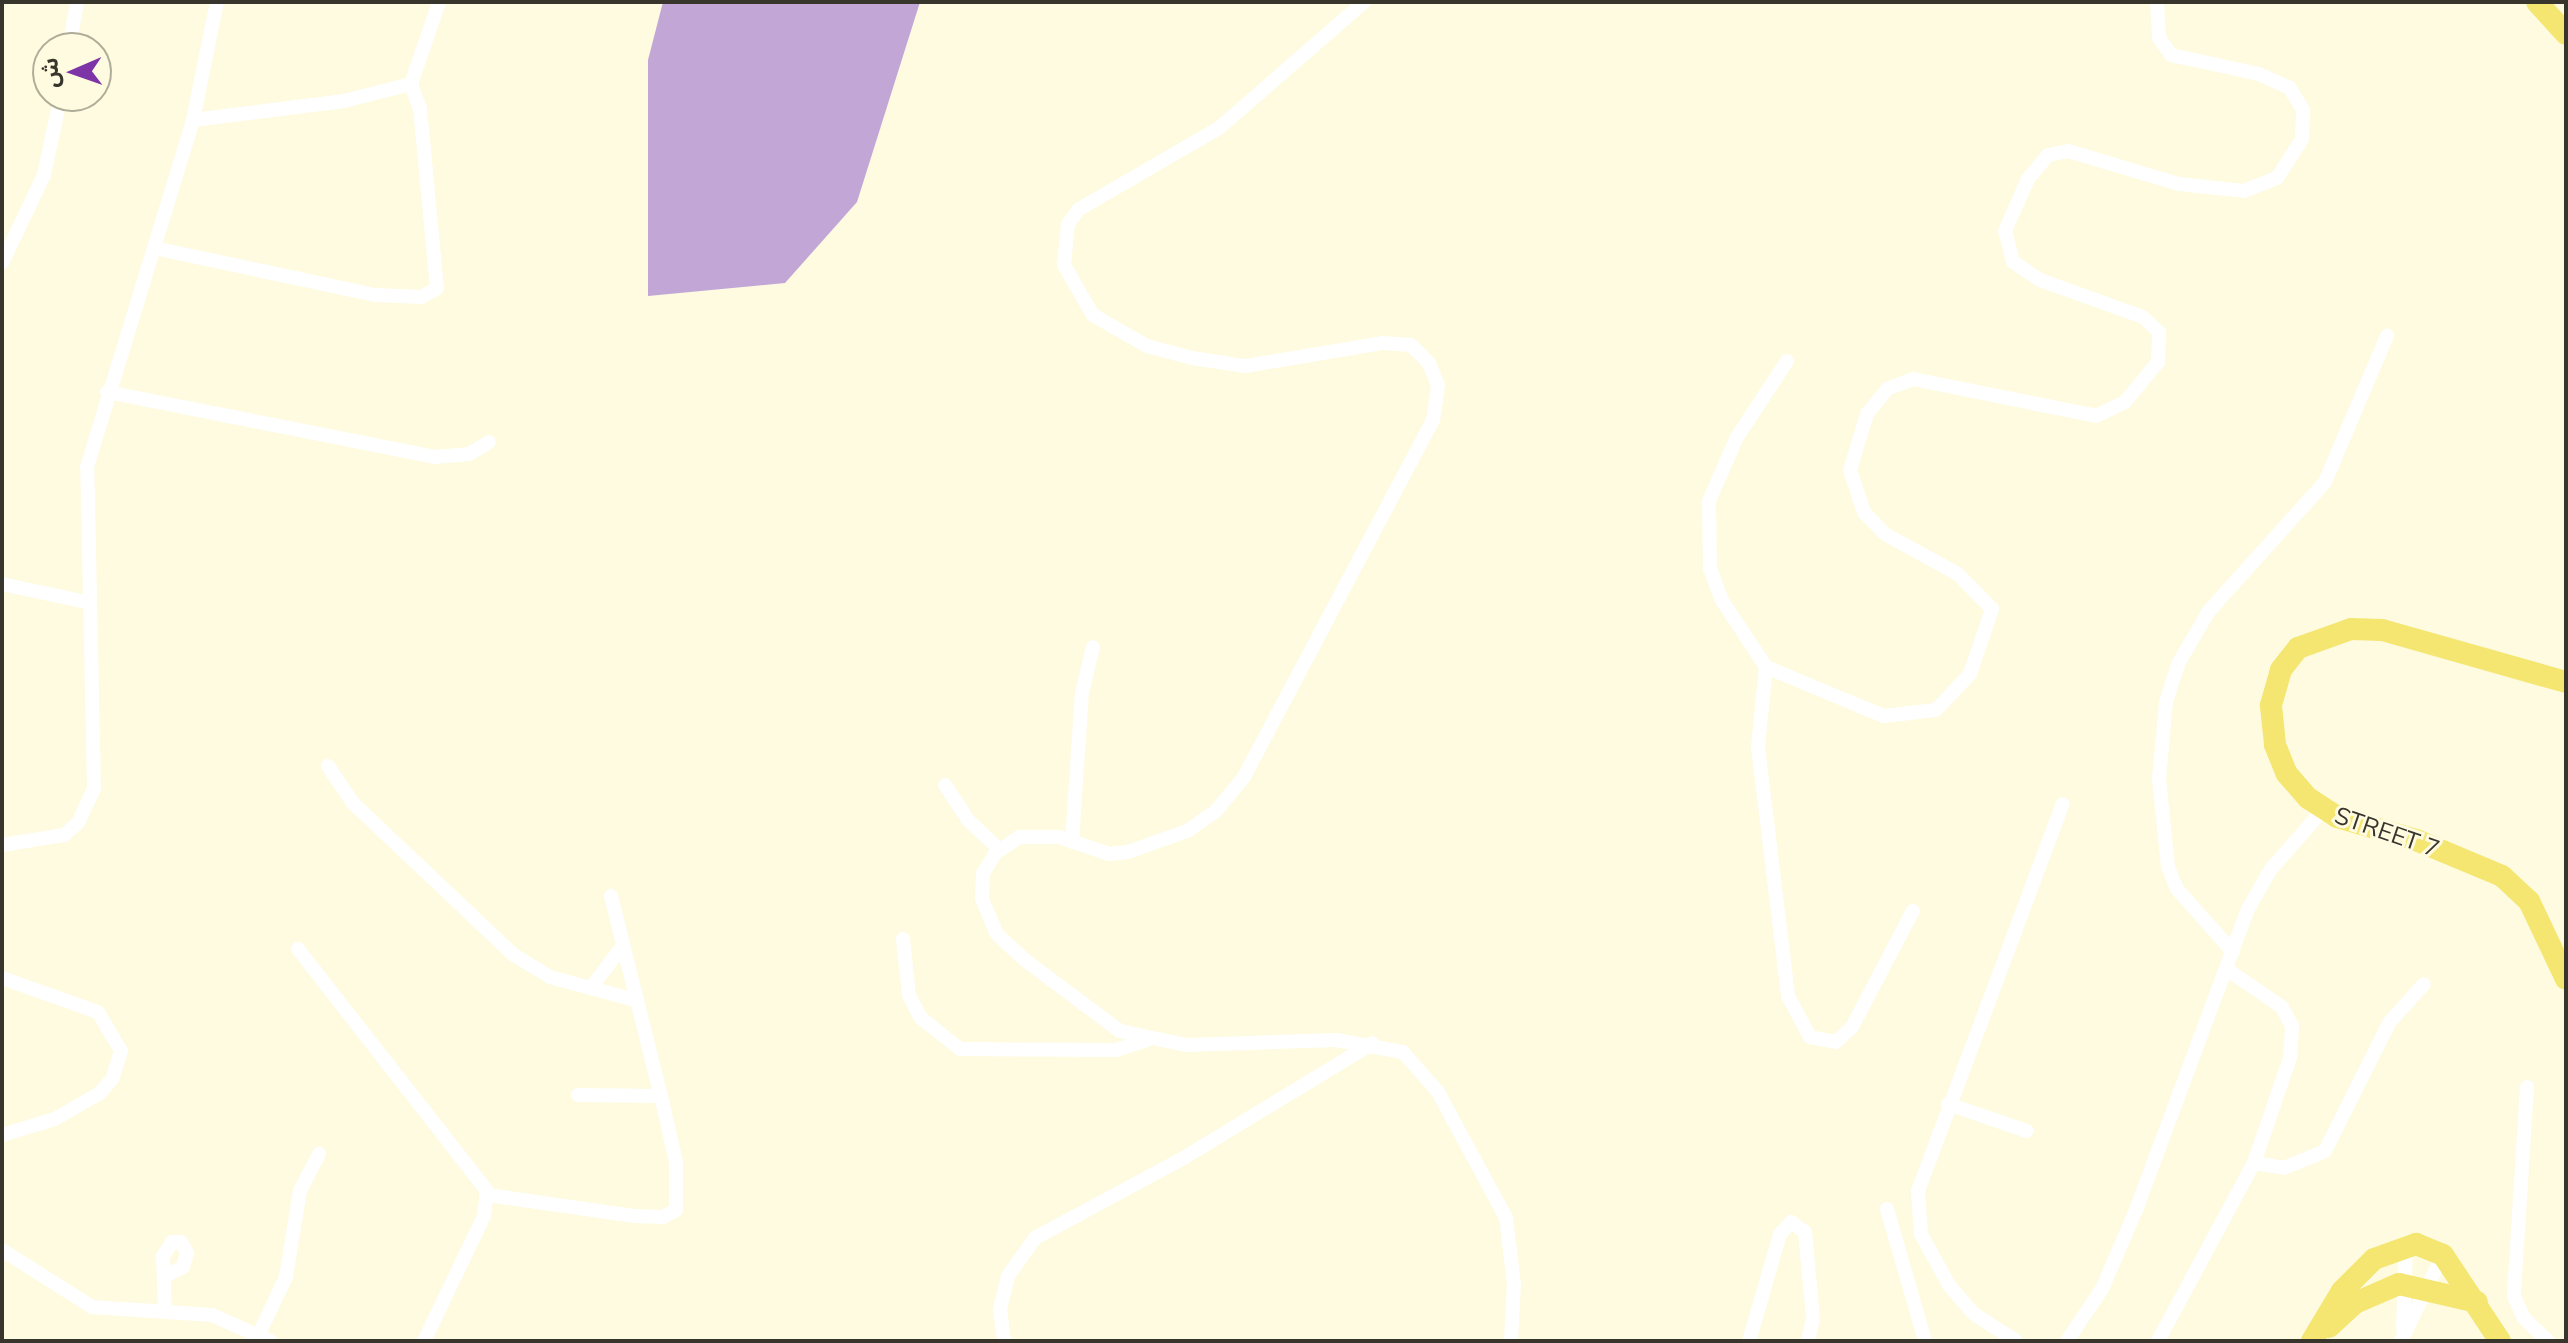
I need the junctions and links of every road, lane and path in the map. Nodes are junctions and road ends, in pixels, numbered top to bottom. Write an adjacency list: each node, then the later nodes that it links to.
1 (77, 2): 7 (street)
2 (217, 2): 11 (street)
3 (439, 2): 9 (street)
4 (1364, 2): 27 (street)
5 (2157, 2): 21 (street)
6 (2542, 3): 8 (main road)
7 (72, 32)
8 (2566, 34)
9 (411, 84): 11 (street); 12 (street)
10 (58, 112): 13 (street)
11 (193, 120): 12 (street)
12 (154, 248): 16 (street)
13 (2, 263)
14 (2387, 336): 35 (street)
15 (1787, 361): 21 (street)
16 (107, 392): 17 (street); 19 (street)
17 (489, 442)
18 (2, 584): 19 (street)
19 (86, 602): 28 (street)
20 (1093, 647): 27 (street)
21 (1766, 667): 31 (street)
22 (2566, 682): 26 (main road, STREET 7)
23 (328, 766): 40 (street)
24 (945, 785): 29 (street)
25 (2063, 804): 47 (street)
26 (2323, 810): 35 (street); 38 (main road, STREET 7)
27 (1072, 842): 29 (street)
28 (2, 845)
29 (1000, 850): 42 (street)
30 (611, 896): 33 (street)
31 (1913, 911)
32 (903, 939): 42 (street)
33 (622, 947): 40 (street); 41 (street)
34 (298, 949): 52 (street)
35 (2233, 952): 36 (street)
36 (2226, 969): 51 (street); 71 (street)
37 (2, 978): 49 (street)
38 (2566, 979)
39 (2424, 984): 51 (street)
40 (593, 985): 41 (street)
41 (635, 1000): 46 (street)
42 (1148, 1040): 43 (street)
43 (1374, 1043): 65 (street); 66 (street)
44 (2527, 1087): 74 (street)
45 (578, 1095): 46 (street)
46 (661, 1096): 52 (street)
47 (1948, 1104): 48 (street); 70 (street)
48 (2027, 1131)
49 (2, 1135)
50 (319, 1154): 61 (street)
51 (2254, 1163): 72 (street)
52 (488, 1195): 64 (street)
53 (1887, 1209): 69 (street)
54 (2406, 1247): 56 (main road); 58 (street); 73 (main road)
55 (2, 1250): 60 (street)
56 (2443, 1255): 58 (street); 59 (main road)
57 (165, 1276): 60 (street)
58 (2417, 1287): 59 (main road); 62 (street); 62 (street); 73 (main road)
59 (2477, 1302): 63 (main road)
60 (165, 1311): 61 (street)
61 (265, 1338)
62 (2402, 1338)
63 (2494, 1338)
64 (424, 1341)
65 (1004, 1341)
66 (1511, 1341)
67 (1749, 1341): 68 (street)
68 (1808, 1341)
69 (1925, 1341)
70 (2016, 1341)
71 (2067, 1341)
72 (2158, 1341)
73 (2313, 1341)
74 (2548, 1341)

